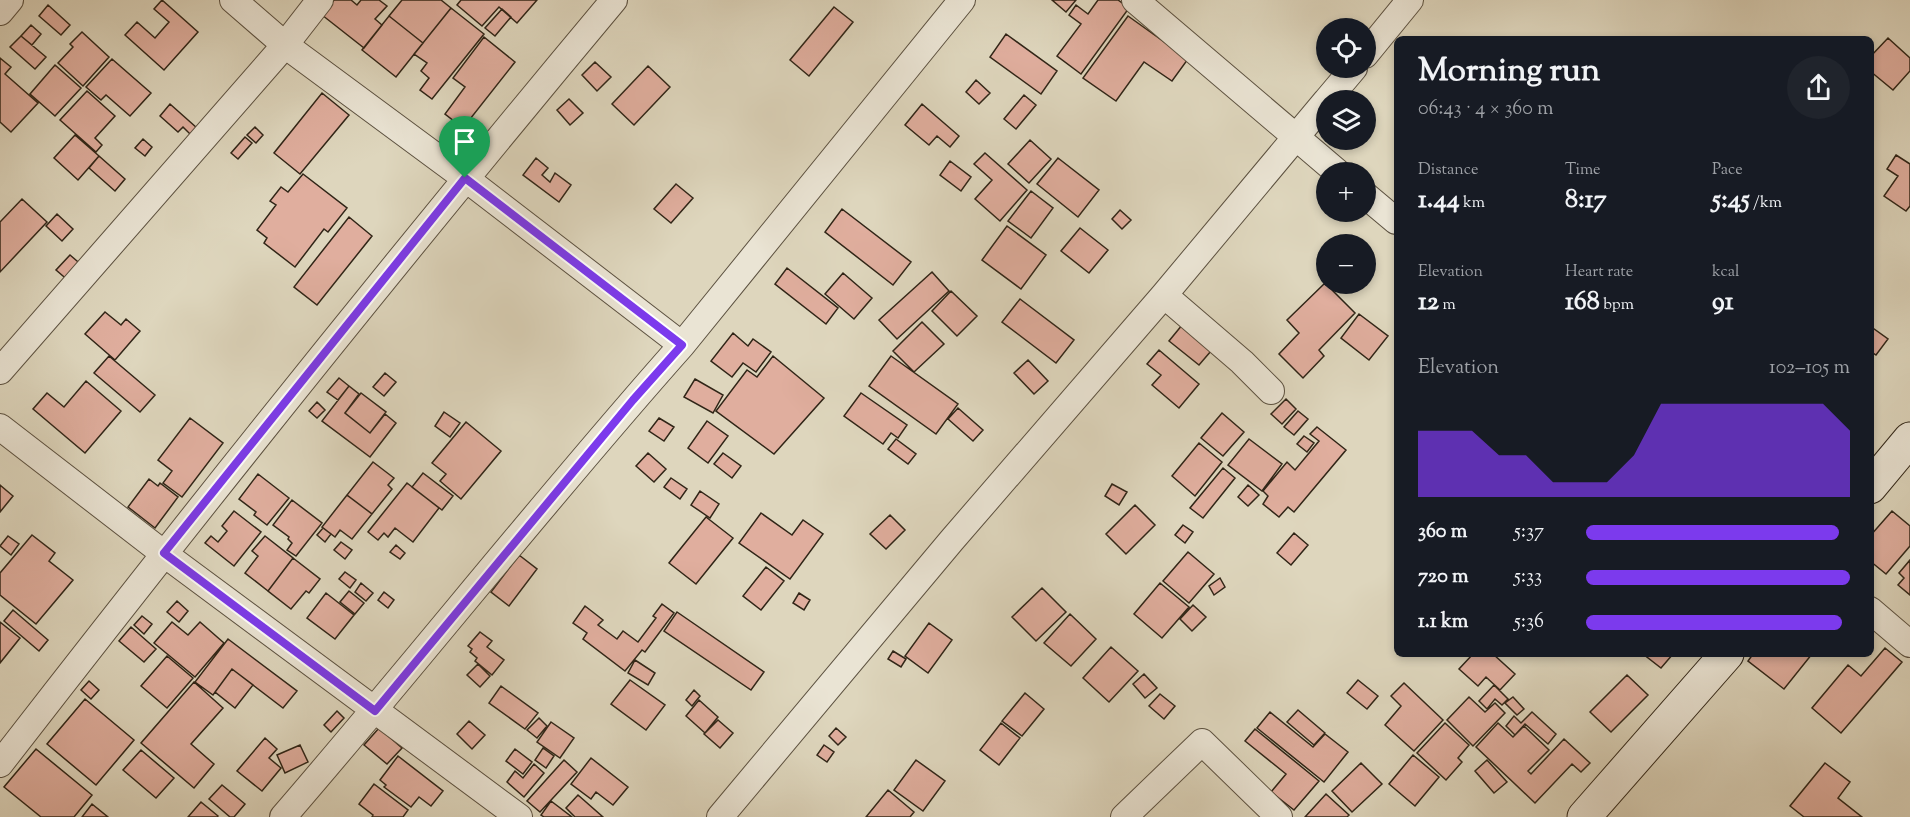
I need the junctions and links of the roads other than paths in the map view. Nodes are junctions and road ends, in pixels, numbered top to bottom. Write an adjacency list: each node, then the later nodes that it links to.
1 (10, 0): 8 (street)
2 (233, 0): 10 (street)
3 (320, 0): 10 (street)
4 (614, 0): 16 (street)
5 (962, 0): 20 (street)
6 (1135, 0): 14 (street)
7 (1410, 0): 9 (street)
8 (0, 12)
9 (1376, 41)
10 (285, 45): 16 (street); 21 (street)
11 (1346, 78): 12 (street)
12 (1335, 90)
13 (1316, 113): 14 (street)
14 (1295, 138): 15 (street); 19 (street)
15 (1325, 162)
16 (465, 178): 20 (street); 26 (street)
17 (1376, 204): 18 (street)
18 (1394, 219)
19 (1164, 295): 22 (street); 34 (street)
20 (682, 345): 30 (street)
21 (0, 371)
22 (1272, 391)
23 (0, 427): 26 (street)
24 (1910, 439): 25 (street)
25 (1874, 482)
26 (164, 553): 30 (street); 31 (street)
27 (1874, 613): 28 (street)
28 (1910, 644)
29 (1724, 657): 37 (street)
30 (375, 711): 32 (street); 33 (street)
31 (0, 764)
32 (283, 817)
33 (519, 817)
34 (720, 817)
35 (1124, 817): 36 (street)
36 (1279, 817)
37 (1584, 817)

